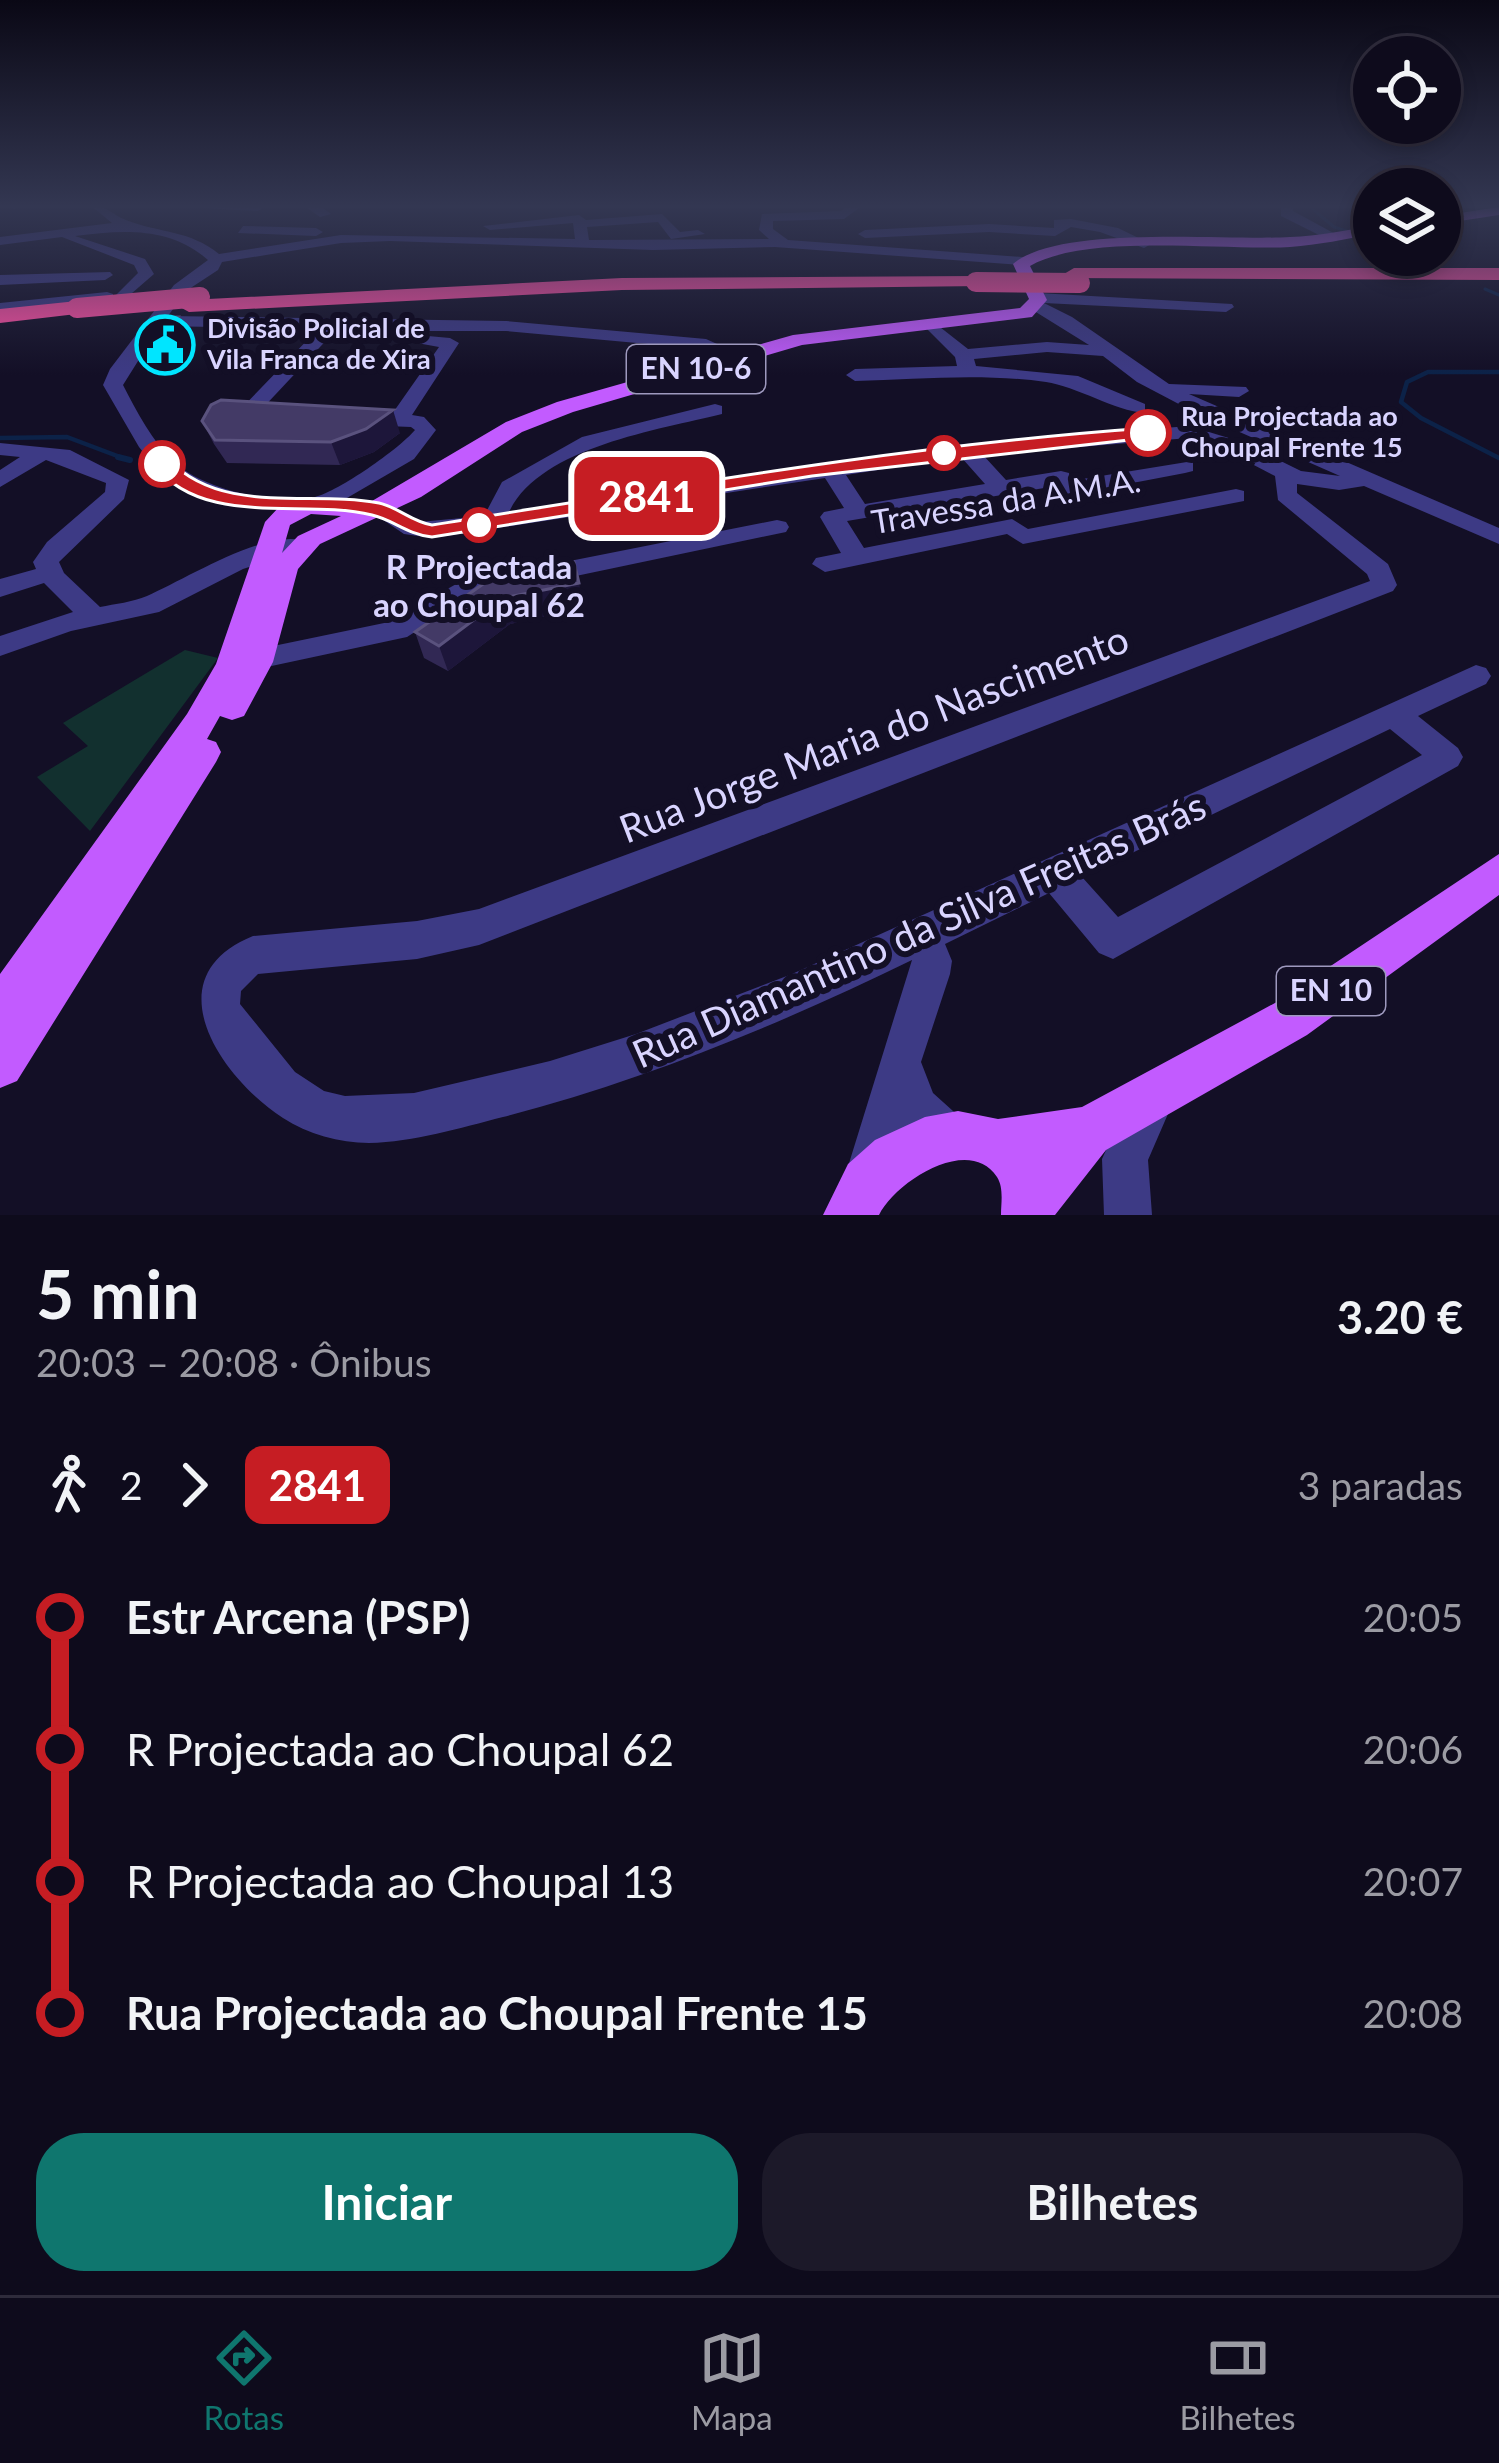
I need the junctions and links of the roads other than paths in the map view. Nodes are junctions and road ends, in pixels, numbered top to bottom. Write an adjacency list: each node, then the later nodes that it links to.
1 (1022, 261): 9 (main road)
2 (139, 262): 7 (street)
3 (215, 262): 8 (street)
4 (105, 275): 6 (street)
5 (1499, 278): 8 (highway, bridge)
6 (0, 280)
7 (124, 295): 8 (street); 11 (street)
8 (189, 298): 11 (highway, bridge); 12 (street)
9 (1037, 302): 10 (street); 13 (main road, EN 10-6); 15 (street)
10 (1226, 307)
11 (0, 316)
12 (156, 320): 14 (street); 36 (street)
13 (931, 325): 16 (main road, EN 10-6); 17 (street)
14 (325, 332): 16 (street); 23 (street); 25 (street)
15 (1103, 351): 17 (street); 19 (street)
16 (737, 357): 37 (main road, EN 10-6)
17 (966, 363): 18 (street); 21 (street)
18 (855, 375)
19 (1160, 387): 20 (street); 33 (street)
20 (1239, 391)
21 (1138, 408)
22 (715, 410): 39 (street)
23 (282, 418)
24 (337, 419): 25 (street)
25 (398, 420): 41 (street)
26 (1148, 433): 28 (street); 30 (street); 32 (street)
27 (0, 449): 29 (street)
28 (966, 450): 31 (street); 35 (street)
29 (45, 452): 34 (street); 45 (street)
30 (1185, 466): 35 (street); 43 (street, Travessa da A.M.A.)
31 (830, 468): 38 (street); 39 (street)
32 (1286, 474): 33 (street); 55 (street, Rua Jorge Maria do Nascimento)
33 (1367, 479): 42 (street)
34 (0, 480)
35 (1000, 488): 38 (street)
36 (252, 503): 41 (street); 41 (street)
37 (379, 509): 39 (street); 41 (main road, EN 10-6)
38 (859, 512): 43 (street, Travessa da A.M.A.)
39 (492, 523)
40 (777, 527): 49 (street)
41 (296, 533): 47 (street); 49 (main road); 49 (main road)
42 (1499, 537)
43 (857, 557): 44 (street, Travessa da A.M.A.)
44 (825, 564)
45 (50, 573): 46 (street); 47 (street)
46 (0, 588)
47 (94, 617): 48 (street)
48 (0, 646)
49 (244, 663): 56 (main road)
50 (1476, 676): 51 (street, Rua Diamantino da Silva Freitas Brás)
51 (1394, 715): 53 (street, Rua Diamantino da Silva Freitas Brás); 53 (street)
52 (1499, 872): 58 (main road, EN 10)
53 (1055, 873): 54 (street, Rua Diamantino da Silva Freitas Brás)
54 (921, 935): 55 (street, Rua Diamantino da Silva Freitas Brás); 57 (street)
55 (233, 967)
56 (5, 1036)
57 (899, 1062): 60 (street); 62 (street)
58 (1154, 1096): 59 (main road, EN 10); 64 (street)
59 (1088, 1132): 61 (main road, EN 10); 63 (main road)
60 (947, 1136): 61 (main road); 62 (main road)
61 (999, 1144): 63 (main road)
62 (852, 1200)
63 (1029, 1208)
64 (1128, 1215)

